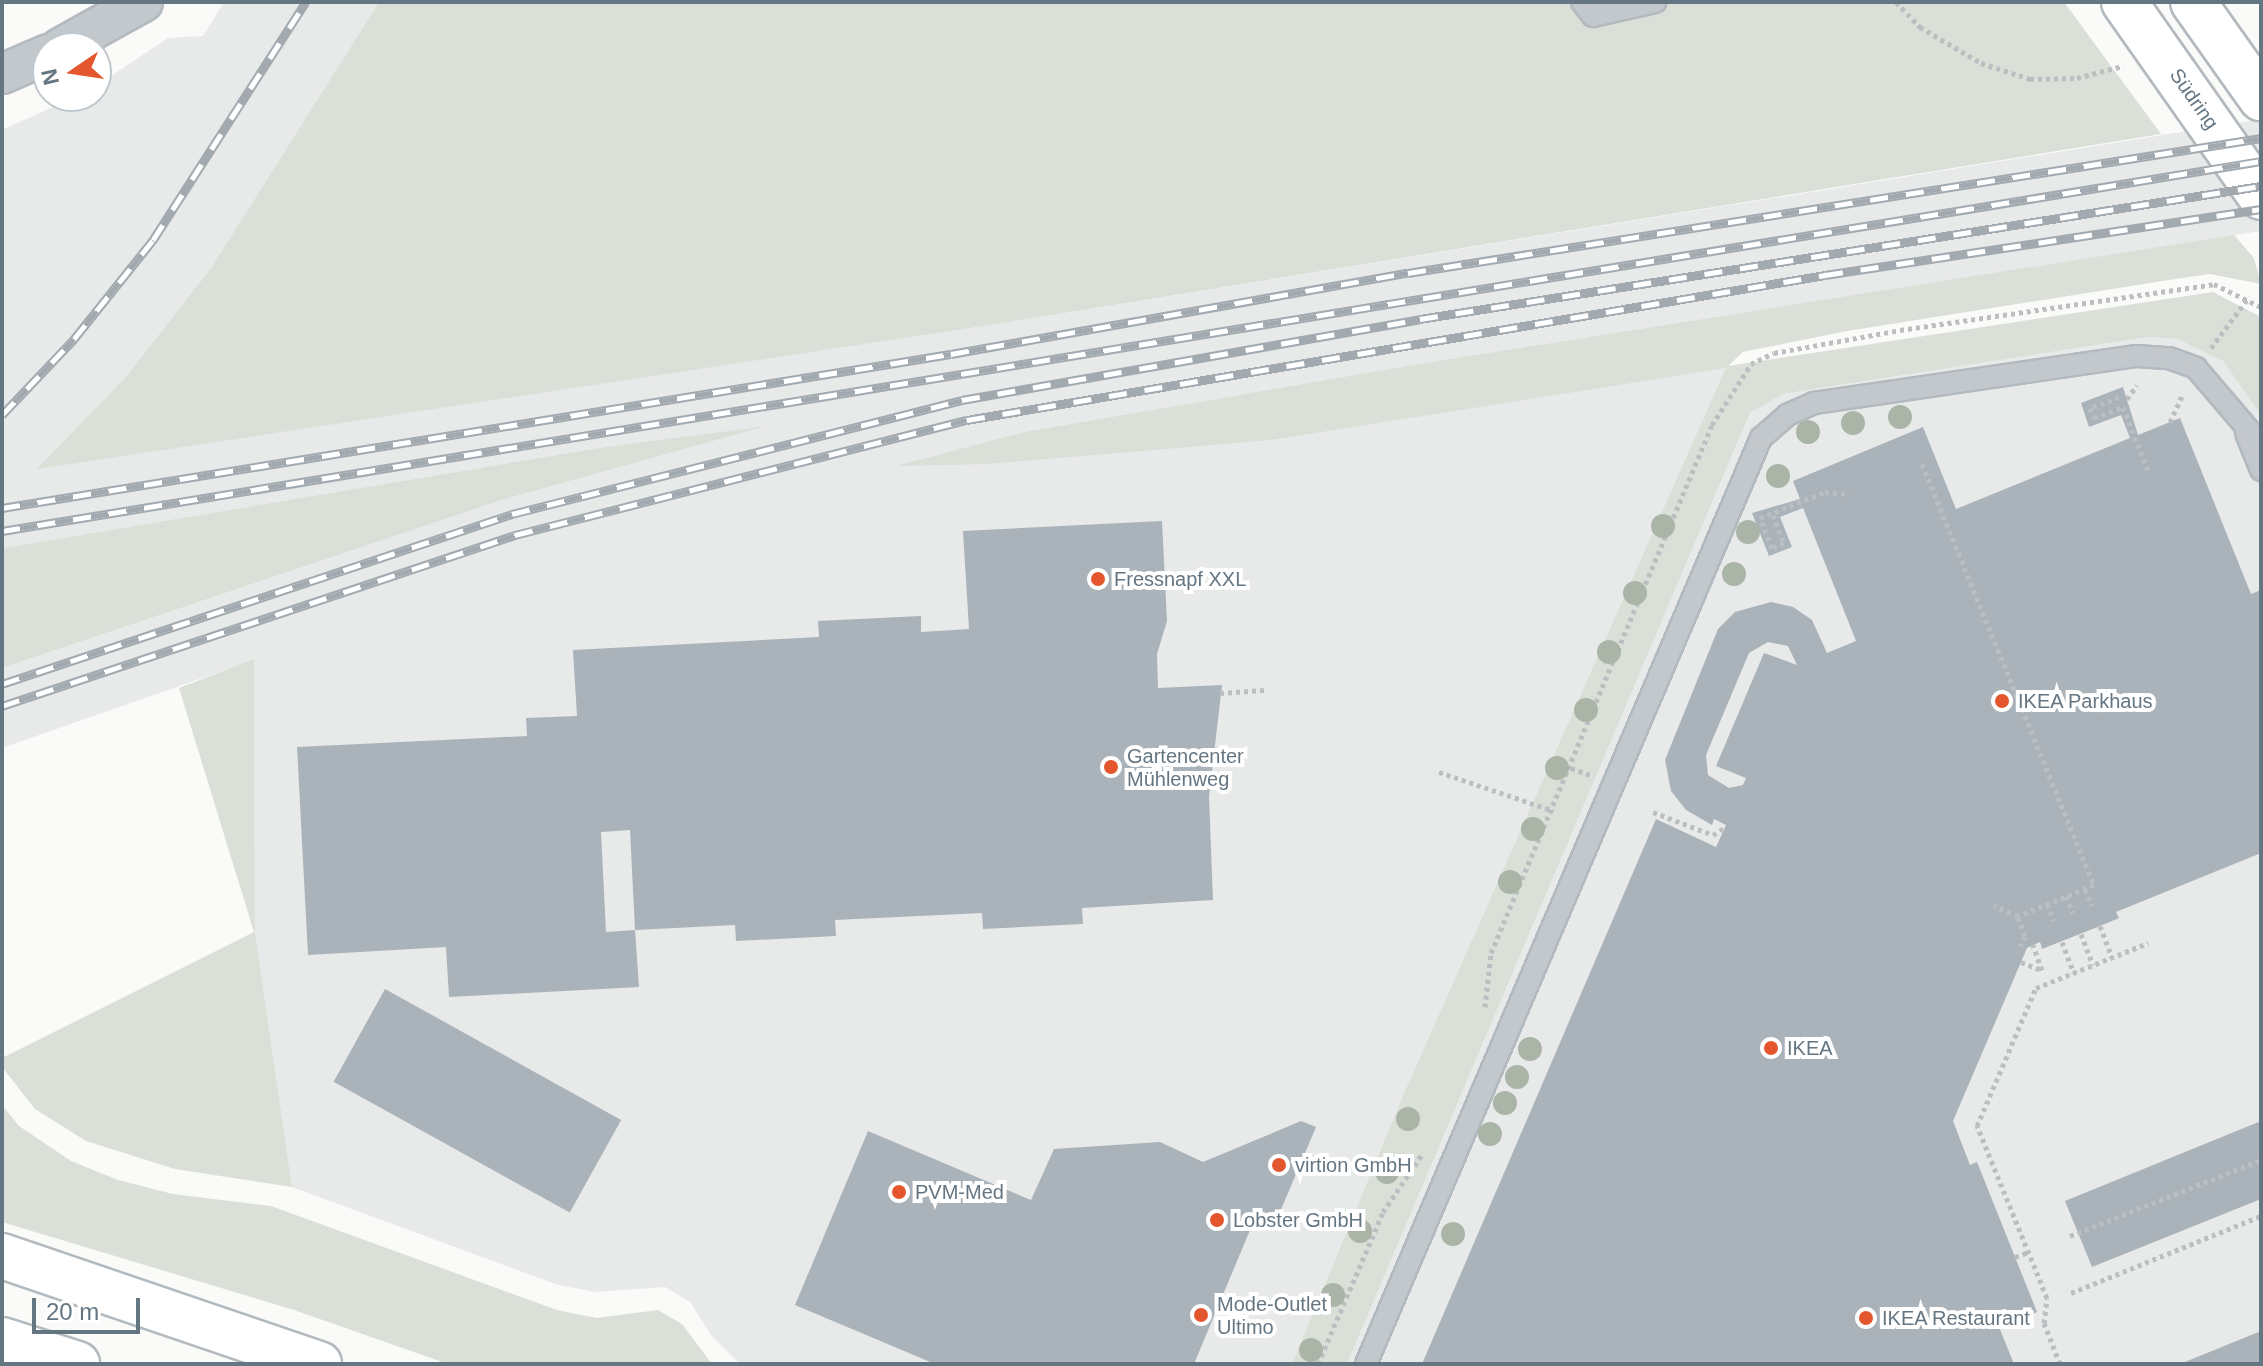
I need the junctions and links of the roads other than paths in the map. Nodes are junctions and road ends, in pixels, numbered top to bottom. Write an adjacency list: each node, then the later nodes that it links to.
1 (143, 2): 6 (street)
2 (1582, 2): 3 (lane)
3 (1655, 2)
4 (2124, 2): 10 (main road, Südring)
5 (2193, 2): 9 (main road)
6 (89, 32)
7 (32, 61): 8 (street)
8 (2, 74)
9 (2261, 98)
10 (2261, 197)
11 (2241, 421): 12 (lane); 13 (lane); 18 (lane)
12 (2261, 444)
13 (2261, 470)
14 (2, 1256): 17 (main road)
15 (2, 1340): 16 (main road)
16 (77, 1364)
17 (319, 1364)
18 (1366, 1364)

